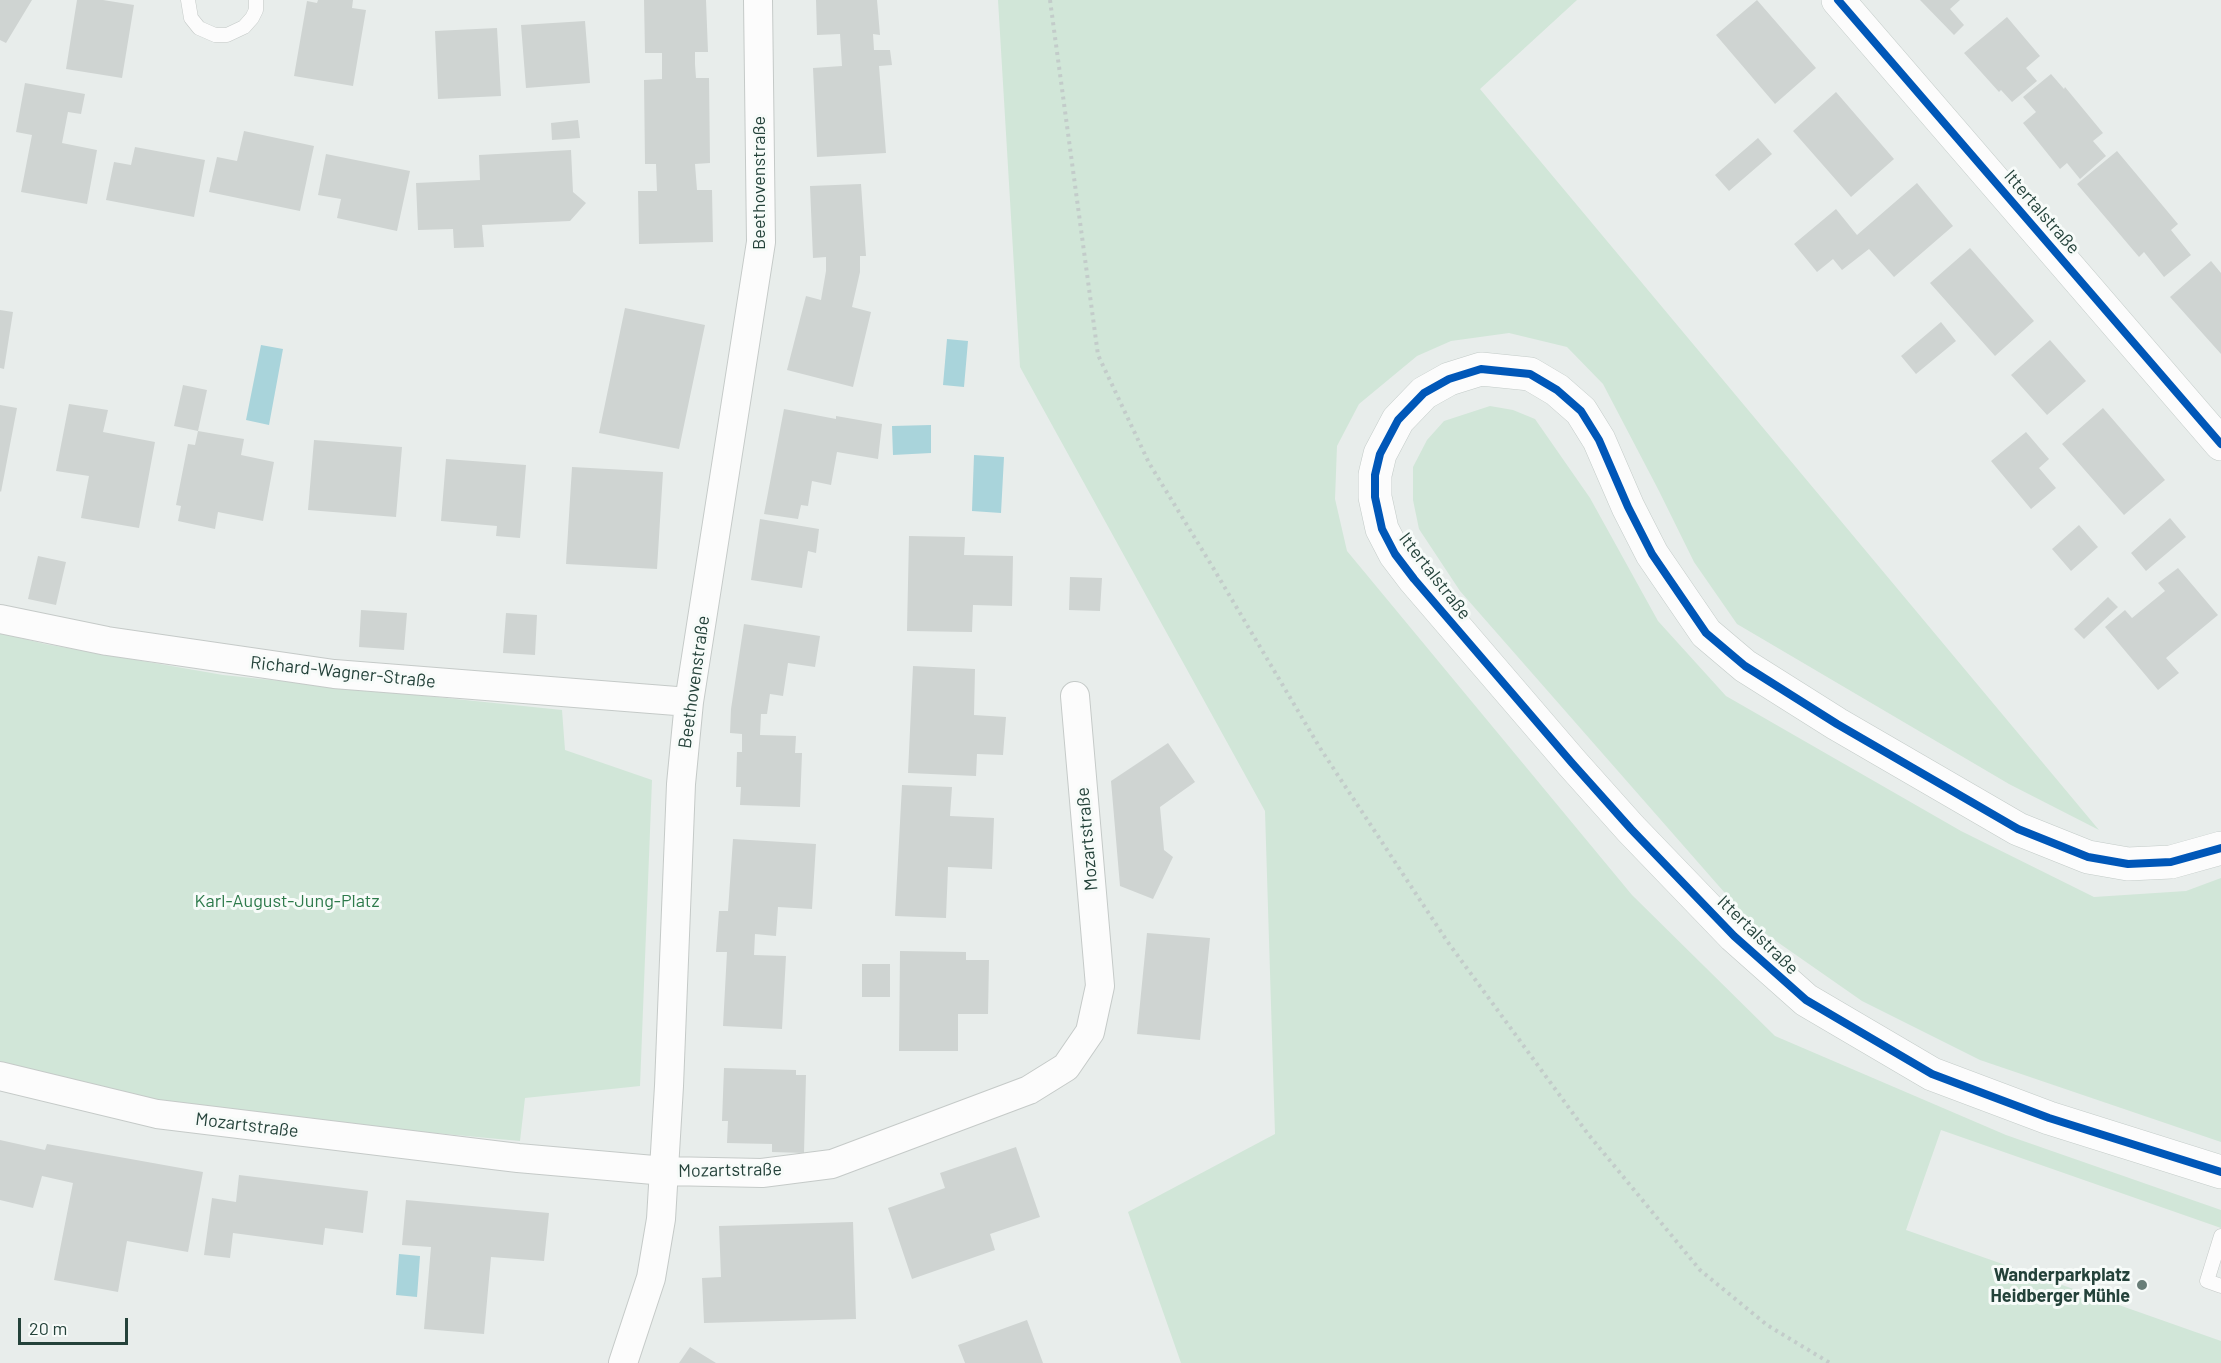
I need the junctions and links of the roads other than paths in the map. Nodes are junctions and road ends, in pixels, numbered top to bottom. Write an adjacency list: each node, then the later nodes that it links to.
1 (188, 0): 2 (lane)
2 (256, 0)
3 (758, 0): 8 (street, Beethovenstraße)
4 (1838, 0): 5 (main road, Ittertalstraße)
5 (2221, 444)
6 (0, 619): 8 (street, Richard-Wagner-Straße)
7 (1075, 696): 11 (street, Mozartstraße)
8 (689, 702): 11 (street, Beethovenstraße)
9 (2221, 848): 12 (main road, Ittertalstraße)
10 (0, 1076): 11 (street, Mozartstraße)
11 (665, 1171): 15 (street, Beethovenstraße)
12 (2221, 1172)
13 (2221, 1236): 14 (lane)
14 (2221, 1286)
15 (623, 1363)

